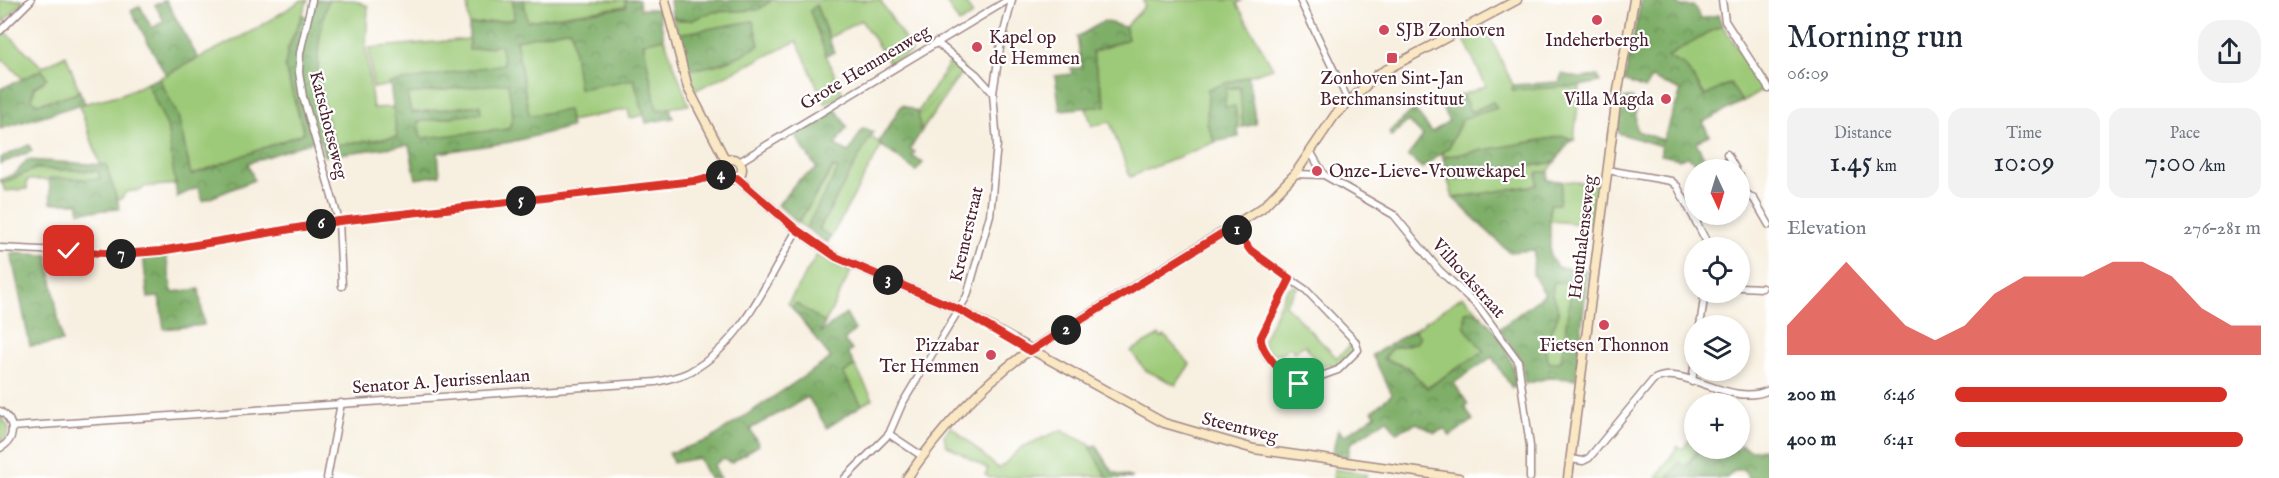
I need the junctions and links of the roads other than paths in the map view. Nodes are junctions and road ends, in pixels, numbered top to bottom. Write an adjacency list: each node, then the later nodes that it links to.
1 (31, 0): 9 (street)
2 (312, 0): 26 (street, Katschotseweg)
3 (665, 0): 17 (street)
4 (1010, 0): 10 (street, Grote Hemmenweg); 12 (street, Kremerstraat)
5 (1300, 0): 13 (street)
6 (1517, 0): 13 (street)
7 (1634, 0): 19 (street, Houthalenseweg)
8 (1722, 0): 11 (street)
9 (0, 31)
10 (936, 42): 12 (street); 18 (street, Grote Hemmenweg)
11 (1769, 89)
12 (993, 93): 35 (street, Kremerstraat)
13 (1348, 100): 14 (street)
14 (1310, 151): 21 (street); 22 (street, Vilhoekstraat)
15 (1727, 154): 16 (street)
16 (1730, 159)
17 (726, 161): 18 (street); 20 (street)
18 (739, 162): 23 (street)
19 (1607, 170): 25 (street); 45 (street, Houthalenseweg)
20 (723, 174): 23 (street); 26 (street)
21 (1295, 174): 22 (street, Vilhoekstraat); 28 (street)
22 (1324, 175): 50 (street, Vilhoekstraat)
23 (737, 178): 29 (street, Steentweg)
24 (1750, 197): 27 (street)
25 (1684, 200)
26 (339, 221): 30 (street); 32 (street, Katschotseweg)
27 (1769, 225)
28 (1234, 226): 31 (street); 36 (street)
29 (797, 230): 35 (street, Steentweg); 39 (street, Senator A. Jeurissenlaan)
30 (0, 248)
31 (1290, 279): 31 (street)
32 (342, 286)
33 (1750, 287): 34 (street)
34 (1762, 288)
35 (960, 310): 36 (street, Steentweg); 42 (street, Kremerstraat)
36 (1030, 351): 44 (street); 49 (street, Steentweg)
37 (1692, 382): 38 (street); 45 (street)
38 (1769, 390)
39 (340, 403): 41 (street, Senator A. Jeurissenlaan); 46 (street)
40 (0, 411): 41 (street)
41 (12, 427): 43 (street)
42 (889, 434): 44 (street); 47 (street, Kremerstraat)
43 (0, 448)
44 (922, 456): 48 (street)
45 (1571, 459): 51 (street, Houthalenseweg)
46 (327, 478)
47 (845, 478)
48 (907, 478)
49 (1459, 478)
50 (1530, 478)
51 (1568, 478)

